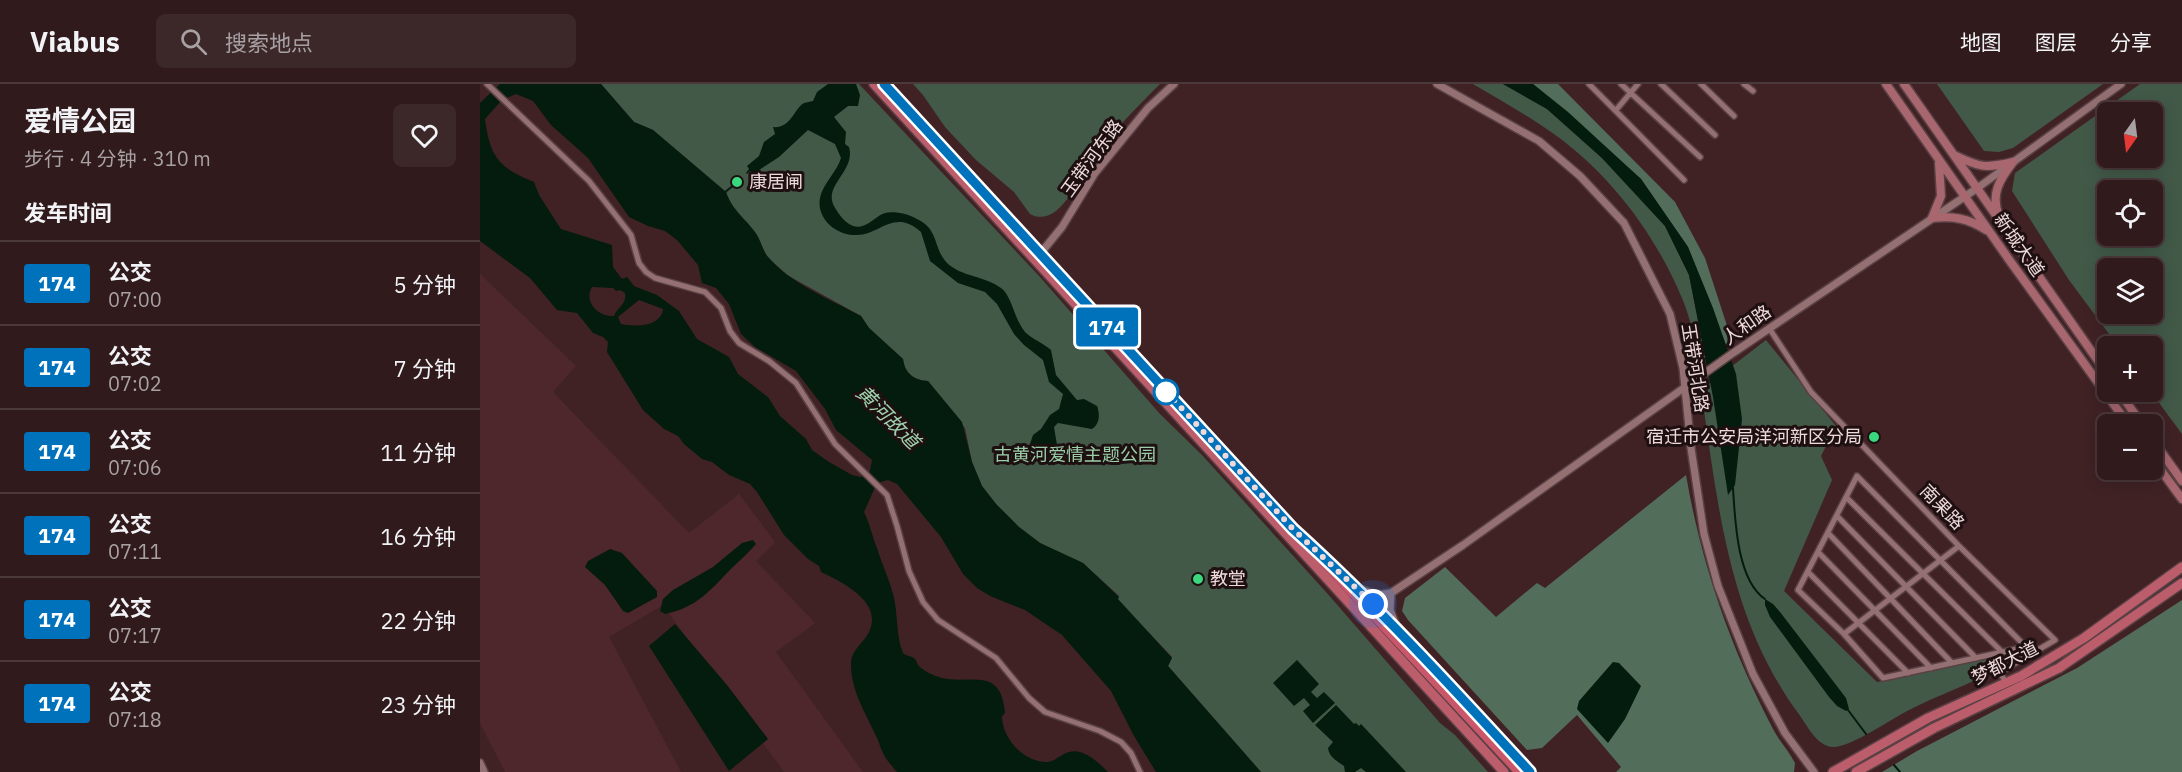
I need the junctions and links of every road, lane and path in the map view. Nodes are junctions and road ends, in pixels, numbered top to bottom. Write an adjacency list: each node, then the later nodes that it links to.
1 (874, 84): 70 (main road)
2 (884, 84): 33 (main road)
3 (1174, 84): 33 (street, 玉带河东路)
4 (1437, 84): 36 (street, 玉带河北路)
5 (1589, 84): 17 (street)
6 (1621, 84): 16 (street)
7 (1638, 84): 16 (street)
8 (1661, 84): 19 (street)
9 (1701, 84): 18 (street)
10 (1744, 84): 15 (street)
11 (1886, 84): 22 (main road, 新城大道)
12 (1904, 84): 20 (main road, 新城大道)
13 (2121, 84): 24 (street, 人和路)
14 (489, 85): 69 (street)
15 (1753, 91)
16 (1631, 93): 17 (street); 23 (street)
17 (1616, 111): 25 (street)
18 (1734, 116)
19 (1715, 135)
20 (1946, 145): 21 (main road, 新城大道); 22 (main road)
21 (1953, 155): 24 (main road); 26 (main road, 新城大道)
22 (1936, 156): 27 (main road, 新城大道); 28 (main road)
23 (1700, 157)
24 (2013, 162): 26 (street, 人和路); 29 (main road)
25 (1684, 180)
26 (1976, 189): 27 (street, 人和路); 29 (main road, 新城大道)
27 (1964, 197): 28 (street, 人和路); 30 (main road, 新城大道)
28 (1932, 218): 30 (main road); 34 (street, 人和路)
29 (2004, 228): 31 (main road, 新城大道)
30 (1989, 232): 32 (main road, 新城大道)
31 (2011, 237): 32 (main road); 35 (main road, 新城大道)
32 (1999, 246): 37 (main road, 新城大道)
33 (1040, 254): 44 (main road)
34 (1769, 328): 36 (street, 人和路); 46 (street, 南果路)
35 (2097, 359)
36 (1684, 387): 55 (street, 人和路); 73 (street, 玉带河北路)
37 (2121, 414)
38 (2163, 454): 40 (main road)
39 (2163, 473): 42 (main road)
40 (2182, 481)
41 (1846, 498): 43 (street); 48 (street); 51 (street)
42 (2182, 499)
43 (1837, 516): 45 (street); 53 (street)
44 (1293, 529): 54 (highway)
45 (1828, 533): 47 (street); 56 (street)
46 (1959, 546): 48 (street); 66 (street, 南果路)
47 (1818, 552): 50 (street); 57 (street)
48 (1941, 560): 51 (street); 61 (street)
49 (2182, 567): 66 (main road, 梦都大道)
50 (1808, 572): 58 (street); 59 (street)
51 (1923, 573): 53 (street); 61 (street)
52 (2182, 583): 75 (main road, 梦都大道)
53 (1905, 587): 56 (street); 62 (street)
54 (1354, 589): 55 (street); 60 (main road); 71 (highway)
55 (1391, 593): 60 (street)
56 (1891, 598): 57 (street); 63 (street)
57 (1875, 611): 58 (street); 64 (street)
58 (1859, 623): 59 (street); 65 (street)
59 (1844, 634): 65 (street)
60 (1404, 635): 72 (main road)
61 (2002, 652): 62 (street)
62 (1976, 658): 63 (street)
63 (1952, 663): 64 (street)
64 (1931, 668): 65 (street)
65 (1908, 673)
66 (2006, 683): 74 (main road, 梦都大道)
67 (480, 763): 68 (street)
68 (484, 772)
69 (1140, 772)
70 (1504, 772)
71 (1520, 772)
72 (1530, 772)
73 (1814, 772)
74 (1833, 772)
75 (1856, 772)

